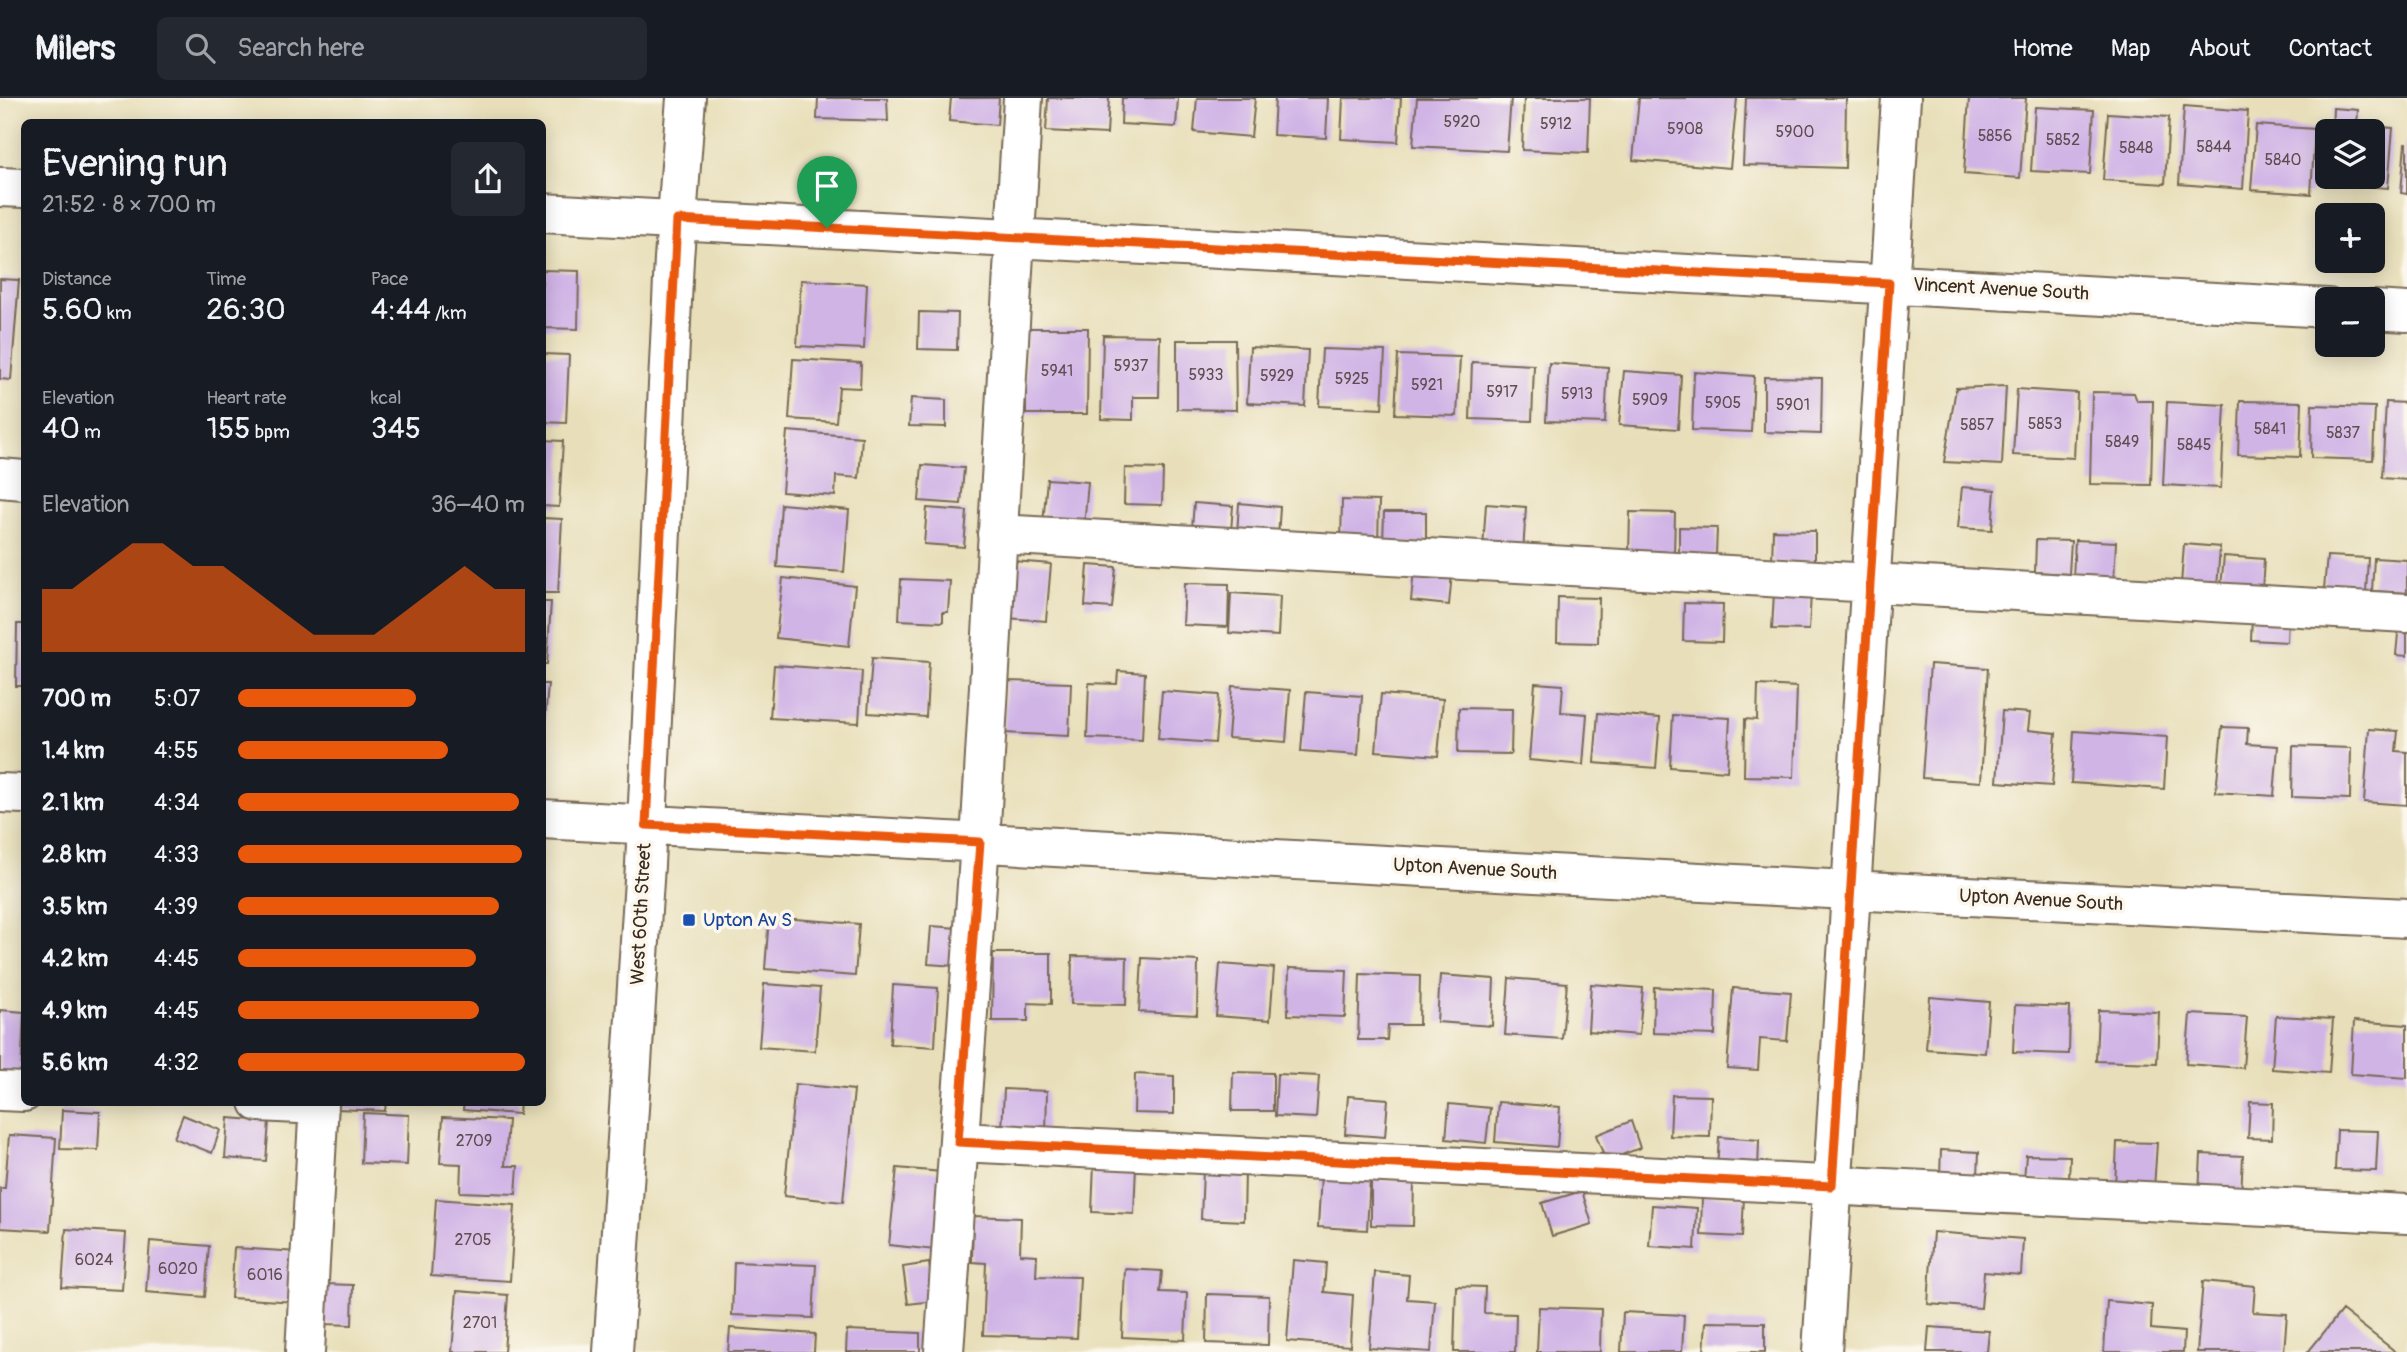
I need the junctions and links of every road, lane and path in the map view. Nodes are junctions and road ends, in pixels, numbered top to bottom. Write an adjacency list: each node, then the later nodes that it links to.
1 (686, 98): 7 (street, West 60th Street)
2 (1023, 98): 8 (street)
3 (1900, 98): 9 (street)
4 (0, 187): 5 (street)
5 (21, 188)
6 (546, 213): 7 (street, Vincent Avenue South)
7 (677, 220): 8 (street, Vincent Avenue South); 21 (street, West 60th Street)
8 (1015, 237): 9 (street, Vincent Avenue South); 15 (street)
9 (1889, 283): 10 (street, Vincent Avenue South); 16 (street)
10 (2315, 307)
11 (2385, 311): 12 (street)
12 (2407, 312)
13 (0, 478): 14 (street)
14 (21, 480)
15 (997, 534): 16 (street); 22 (street)
16 (1869, 583): 17 (street); 23 (street)
17 (2407, 613)
18 (0, 793): 19 (street)
19 (21, 794)
20 (546, 819): 21 (street, Upton Avenue South)
21 (646, 825): 22 (street, Upton Avenue South); 32 (street, West 60th Street)
22 (980, 842): 23 (street, Upton Avenue South); 28 (street)
23 (1850, 890): 24 (street, Upton Avenue South); 29 (street)
24 (2407, 918)
25 (0, 1091): 26 (street)
26 (21, 1092)
27 (319, 1106): 31 (street)
28 (958, 1142): 29 (street); 33 (street)
29 (1832, 1186): 30 (street); 34 (street)
30 (2407, 1214)
31 (305, 1352)
32 (613, 1352)
33 (944, 1352)
34 (1822, 1352)

